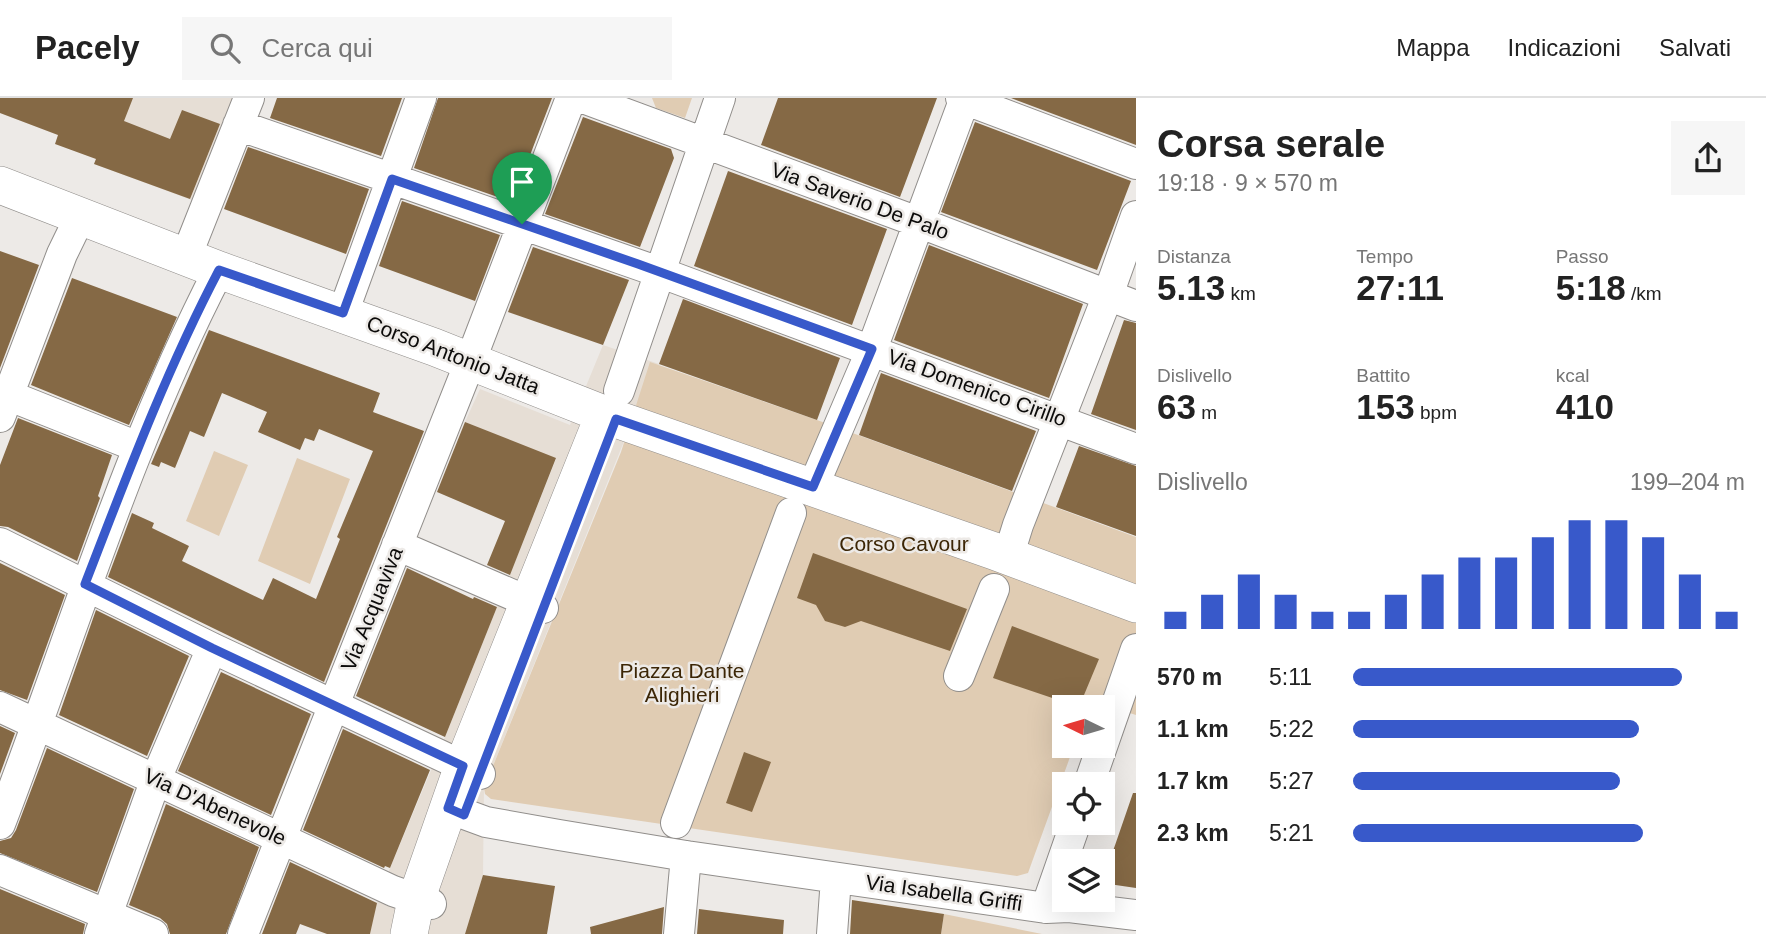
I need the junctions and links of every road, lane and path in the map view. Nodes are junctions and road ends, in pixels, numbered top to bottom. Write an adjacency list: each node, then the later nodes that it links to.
1 (421, 98): 9 (street)
2 (571, 98): 14 (street, Via Acquaviva)
3 (583, 98): 7 (street, Via Saverio De Palo)
4 (720, 98): 7 (street)
5 (964, 98): 8 (street); 13 (street)
6 (243, 111): 9 (street, Via Domenico Cirillo); 15 (street)
7 (704, 143): 13 (street, Via Saverio De Palo); 16 (street)
8 (1136, 164)
9 (392, 179): 14 (street, Via Domenico Cirillo); 19 (street)
10 (0, 185): 12 (main road, Corso Antonio Jatta)
11 (1136, 216): 17 (street)
12 (79, 217): 15 (main road, Corso Antonio Jatta); 22 (street)
13 (918, 222): 17 (street, Via Saverio De Palo); 20 (street)
14 (522, 224): 16 (street, Via Domenico Cirillo); 21 (street, Via Acquaviva)
15 (203, 264): 19 (main road, Corso Antonio Jatta); 25 (street)
16 (659, 272): 20 (street, Via Domenico Cirillo); 23 (street)
17 (1108, 295): 18 (street, Via Saverio De Palo); 24 (street)
18 (1136, 306)
19 (343, 313): 21 (main road, Corso Antonio Jatta)
20 (872, 349): 24 (street, Via Domenico Cirillo); 27 (street)
21 (470, 362): 23 (main road, Corso Antonio Jatta); 29 (street, Via Acquaviva)
22 (3, 401): 25 (street)
23 (617, 412): 27 (main road, Corso Antonio Jatta); 33 (main road)
24 (1060, 420): 26 (street, Via Domenico Cirillo); 30 (street)
25 (138, 447): 31 (street)
26 (1136, 449)
27 (802, 500): 30 (main road, Corso Antonio Jatta); 44 (street)
28 (0, 543): 31 (street)
29 (397, 545): 33 (street); 37 (street, Via Acquaviva)
30 (1001, 573): 32 (main road, Corso Antonio Jatta); 36 (street)
31 (85, 584): 34 (street); 39 (street)
32 (1136, 604)
33 (536, 605): 40 (main road)
34 (212, 648): 37 (street); 42 (street)
35 (1136, 649): 41 (street)
36 (959, 676)
37 (334, 703): 40 (street); 47 (street, Via Acquaviva)
38 (0, 706): 39 (street, Via D'Abenevole)
39 (38, 724): 42 (street, Via D'Abenevole); 45 (street)
40 (471, 770): 43 (main road)
41 (1093, 772)
42 (156, 779): 47 (street, Via D'Abenevole); 54 (street)
43 (456, 812): 48 (street); 53 (main road)
44 (676, 823)
45 (0, 824)
46 (1071, 835): 51 (street)
47 (282, 838): 53 (street, Via D'Abenevole); 56 (street, Via Acquaviva)
48 (686, 856): 50 (street); 57 (street)
49 (0, 870): 54 (street)
50 (836, 878): 51 (street, Via Isabella Griffi); 58 (street)
51 (1046, 908): 52 (street, Via Isabella Griffi)
52 (1136, 915)
53 (420, 918)
54 (103, 924): 55 (street)
55 (153, 934)
56 (243, 934)
57 (679, 934)
58 (832, 934)

